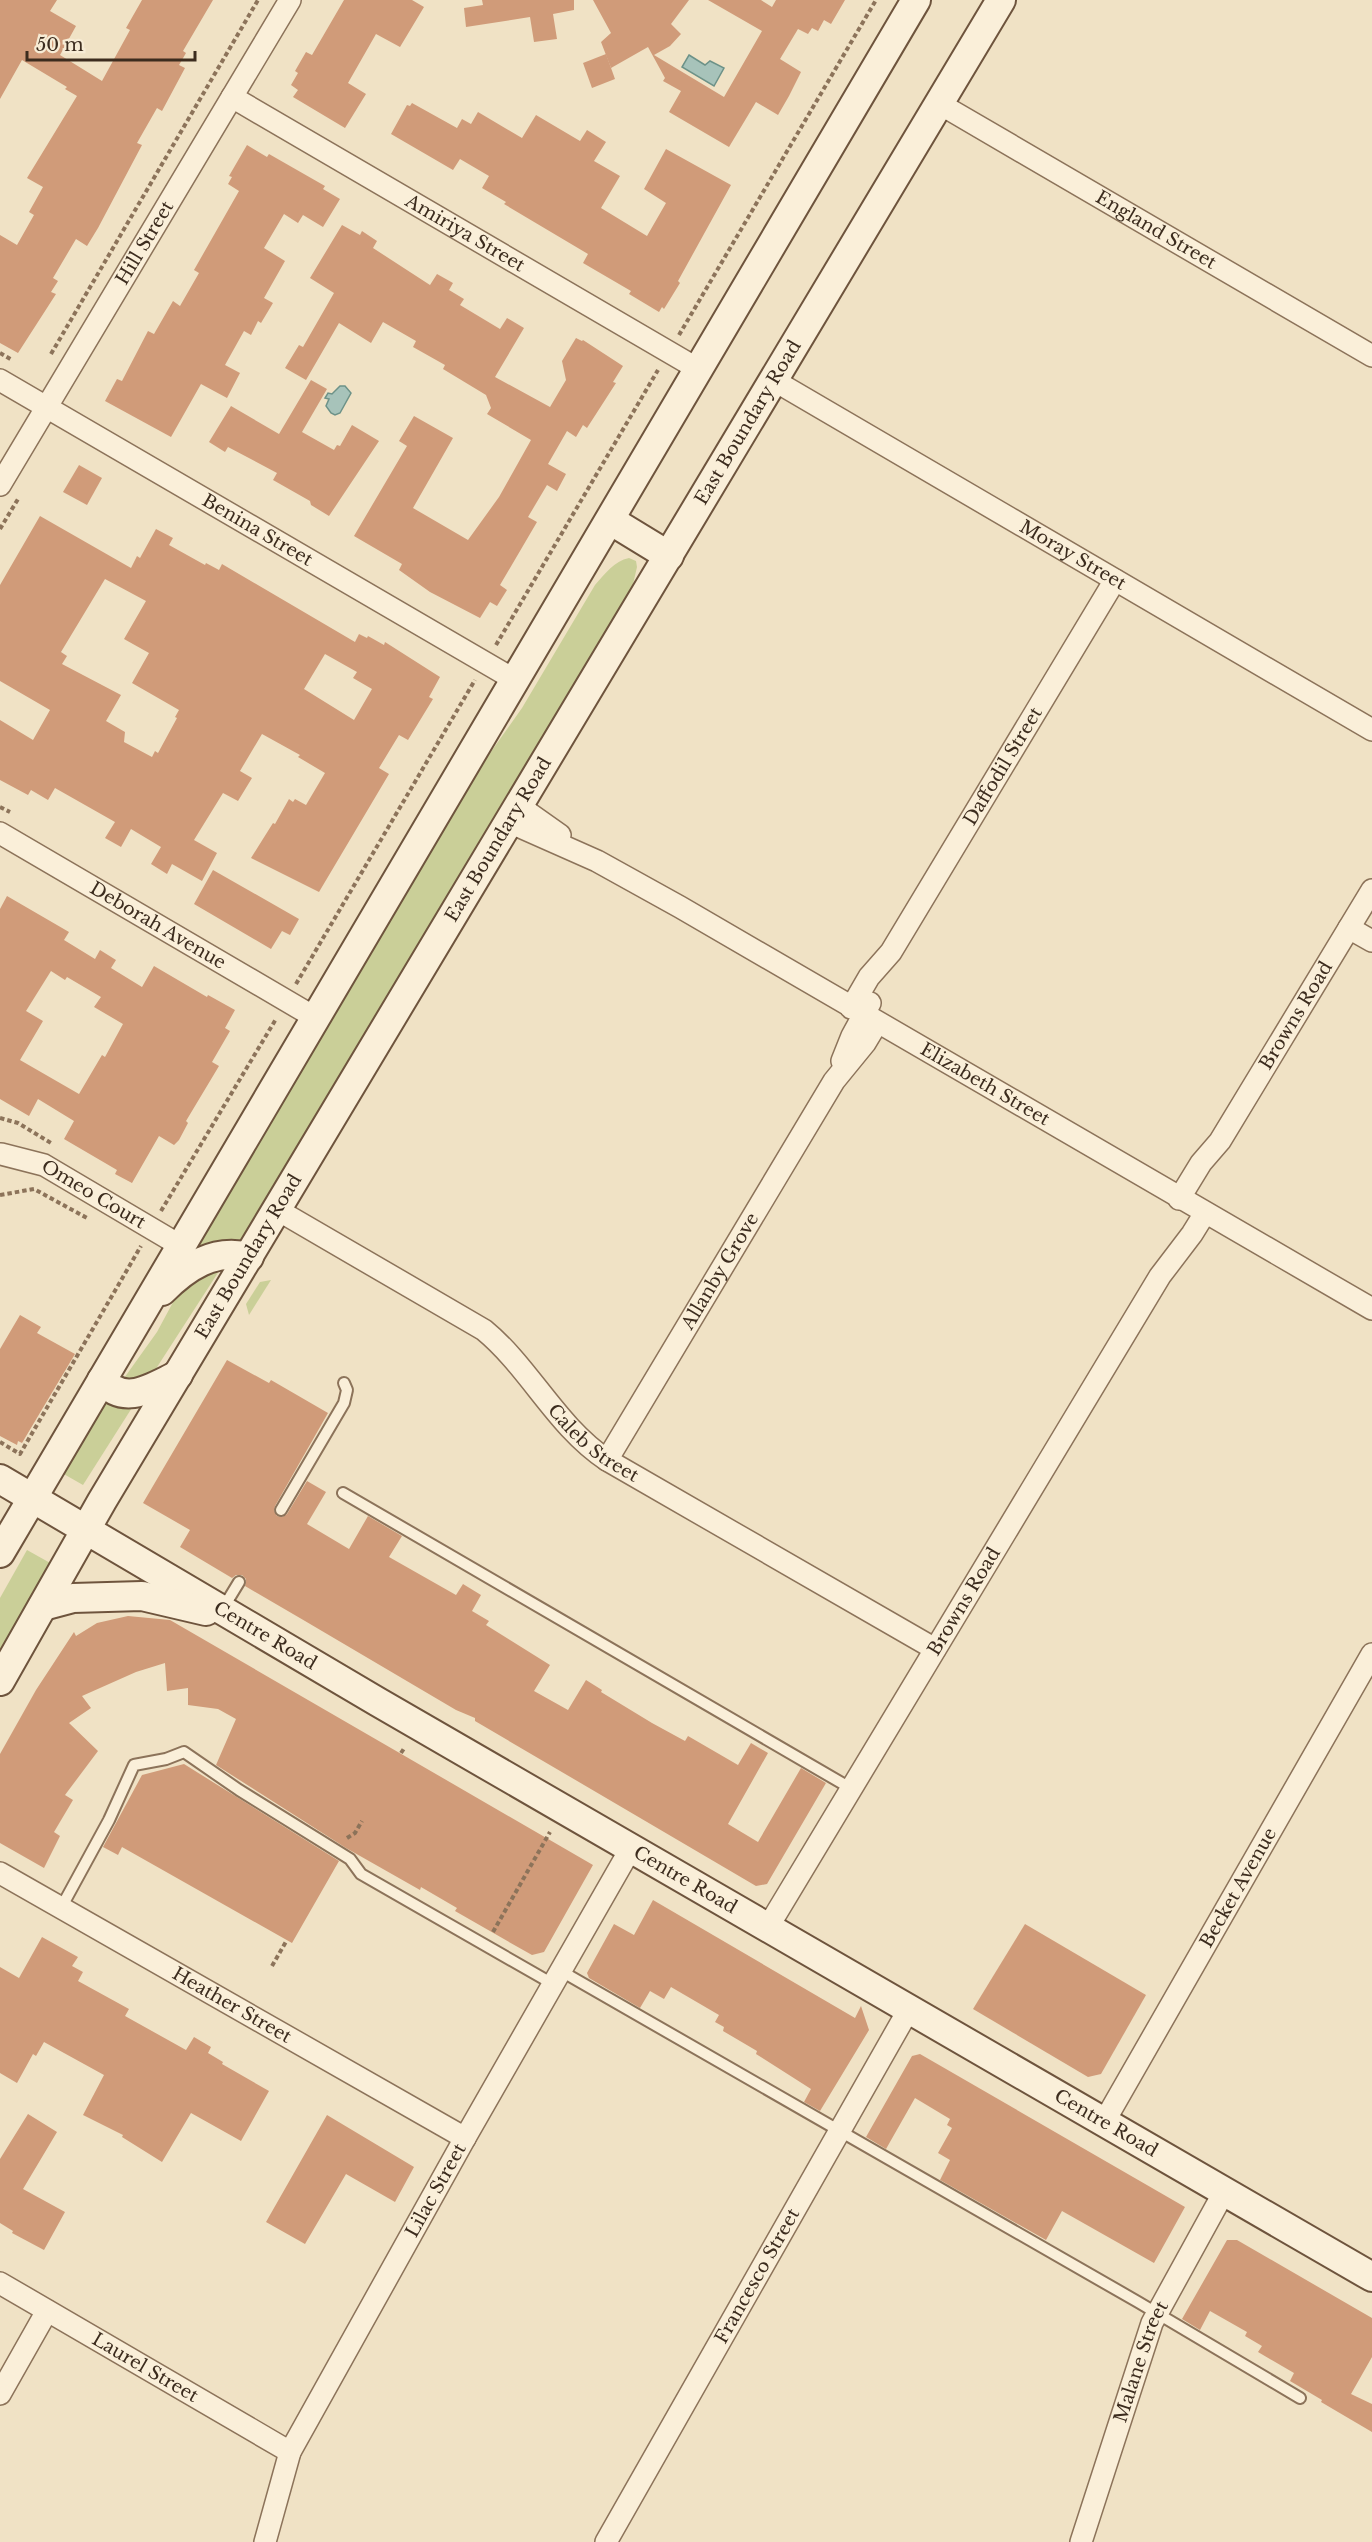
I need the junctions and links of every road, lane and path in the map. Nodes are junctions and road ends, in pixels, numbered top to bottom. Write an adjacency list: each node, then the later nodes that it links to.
1 (258, 0): 9 (path)
2 (290, 0): 6 (street, Hill Street)
3 (876, 0): 8 (path)
4 (916, 0): 11 (main road)
5 (1001, 0): 7 (main road, East Boundary Road)
6 (232, 97): 8 (street, Amiriya Street); 14 (street, Hill Street)
7 (940, 104): 10 (street, England Street); 13 (main road, East Boundary Road)
8 (669, 352): 11 (street, Amiriya Street); 19 (path)
9 (50, 355)
10 (1372, 357)
11 (698, 369): 16 (main road)
12 (0, 380): 14 (street, Benina Street)
13 (775, 381): 17 (main road, East Boundary Road); 18 (street, Moray Street)
14 (46, 407): 15 (street, Hill Street); 19 (street, Benina Street)
15 (0, 485)
16 (610, 520): 17 (main road); 20 (main road)
17 (669, 556): 22 (main road, East Boundary Road)
18 (1116, 580): 21 (street, Moray Street); 28 (street, Daffodil Street)
19 (486, 663): 20 (street, Benina Street); 27 (path)
20 (515, 680): 29 (main road)
21 (1372, 730)
22 (514, 814): 28 (street, Elizabeth Street); 33 (main road, East Boundary Road)
23 (0, 833): 27 (street, Deborah Avenue)
24 (1372, 890): 25 (street, Browns Road)
25 (1349, 927): 26 (street); 32 (street, Browns Road)
26 (1372, 941)
27 (287, 1001): 29 (street, Deborah Avenue); 35 (path)
28 (864, 1015): 32 (street, Elizabeth Street); 46 (street, Allanby Grove)
29 (316, 1018): 37 (main road)
30 (1, 1154): 35 (street, Omeo Court)
31 (0, 1195): 34 (path)
32 (1192, 1206): 40 (street, Elizabeth Street); 56 (street, Browns Road)
33 (276, 1209): 39 (main road, East Boundary Road); 46 (street, Caleb Street)
34 (90, 1220)
35 (151, 1228): 37 (street, Omeo Court); 38 (path)
36 (129, 1243): 38 (path)
37 (181, 1246): 41 (main road)
38 (139, 1248): 45 (path)
39 (249, 1257): 41 (main road); 42 (main road, East Boundary Road)
40 (1372, 1310)
41 (138, 1320): 43 (main road)
42 (178, 1374): 43 (main road); 51 (main road, East Boundary Road)
43 (102, 1380): 49 (main road)
44 (344, 1383): 50 (lane)
45 (0, 1442)
46 (606, 1460): 56 (street, Caleb Street)
47 (0, 1479): 49 (main road, Centre Road)
48 (344, 1492): 61 (lane)
49 (31, 1498): 51 (main road, Centre Road); 52 (main road)
50 (281, 1510)
51 (86, 1530): 54 (main road, East Boundary Road); 55 (main road, Centre Road)
52 (0, 1553)
53 (239, 1582): 55 (lane)
54 (43, 1606): 55 (main road); 58 (main road, East Boundary Road)
55 (227, 1614): 65 (main road, Centre Road)
56 (934, 1649): 61 (street, Browns Road)
57 (1372, 1654): 74 (street, Becket Avenue)
58 (0, 1681)
59 (405, 1747): 60 (path)
60 (401, 1753)
61 (852, 1789): 68 (street, Browns Road)
62 (362, 1821): 64 (path)
63 (550, 1832): 70 (path)
64 (334, 1848): 67 (lane); 70 (lane)
65 (631, 1848): 68 (main road, Centre Road); 72 (street, Lilac Street)
66 (0, 1873): 67 (street, Heather Street)
67 (61, 1908): 76 (street, Heather Street)
68 (768, 1927): 73 (main road, Centre Road)
69 (287, 1940): 71 (path)
70 (486, 1946): 72 (lane)
71 (272, 1966)
72 (557, 1978): 75 (lane); 76 (street, Lilac Street)
73 (909, 2009): 74 (main road, Centre Road); 75 (street, Francesco Street)
74 (1104, 2122): 77 (main road, Centre Road)
75 (839, 2132): 81 (lane); 86 (street, Francesco Street)
76 (465, 2138): 84 (street, Lilac Street)
77 (1224, 2192): 78 (main road, Centre Road); 81 (street, Malane Street)
78 (1372, 2277)
79 (0, 2283): 80 (street, Laurel Street)
80 (47, 2312): 82 (street); 84 (street, Laurel Street)
81 (1157, 2314): 83 (lane); 87 (street, Malane Street)
82 (0, 2394)
83 (1300, 2398)
84 (290, 2452): 85 (street, Lilac Street)
85 (265, 2542)
86 (606, 2542)
87 (1081, 2542)

